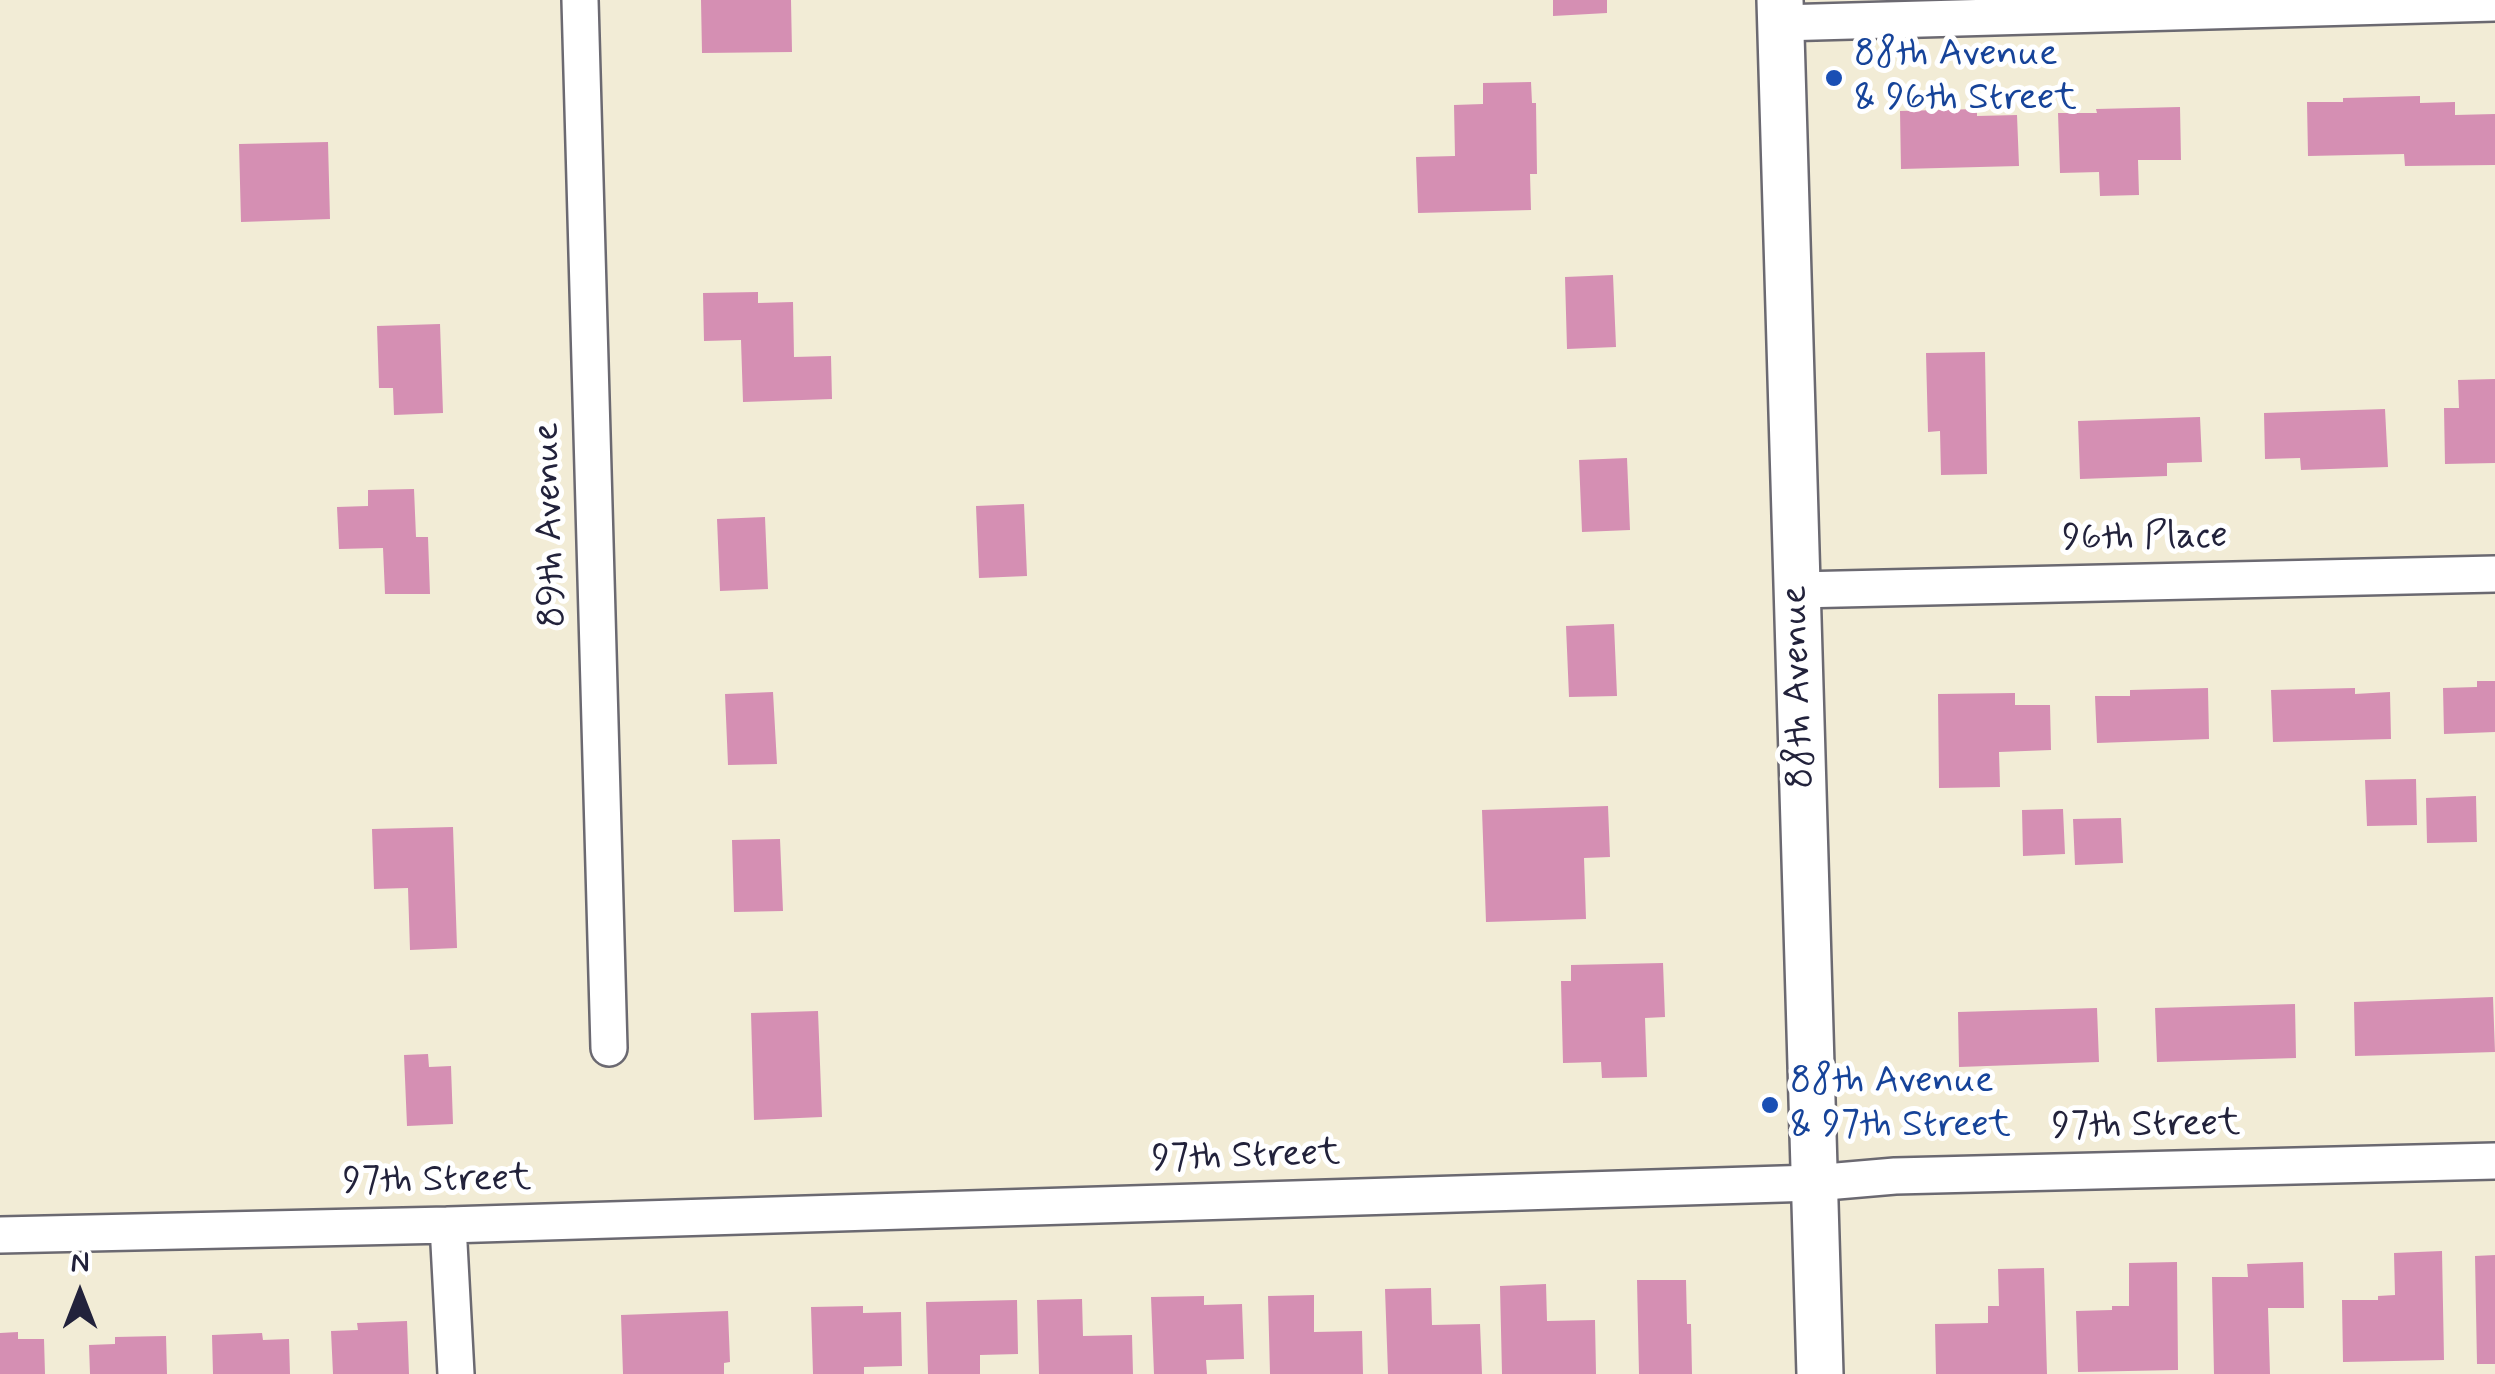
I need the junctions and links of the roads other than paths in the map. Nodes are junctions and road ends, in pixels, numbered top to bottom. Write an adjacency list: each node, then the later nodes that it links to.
1 (580, 0): 6 (street, 89th Avenue)
2 (2495, 3): 3 (street)
3 (1780, 11): 5 (street, 88th Avenue)
4 (2495, 574): 5 (street, 96th Place)
5 (1797, 590): 8 (street, 88th Avenue)
6 (609, 1048)
7 (2495, 1161): 8 (street, 97th Street)
8 (1814, 1183): 9 (street, 97th Street); 12 (street, 88th Avenue)
9 (448, 1225): 10 (street, 97th Street); 11 (street)
10 (0, 1235)
11 (456, 1374)
12 (1820, 1374)

